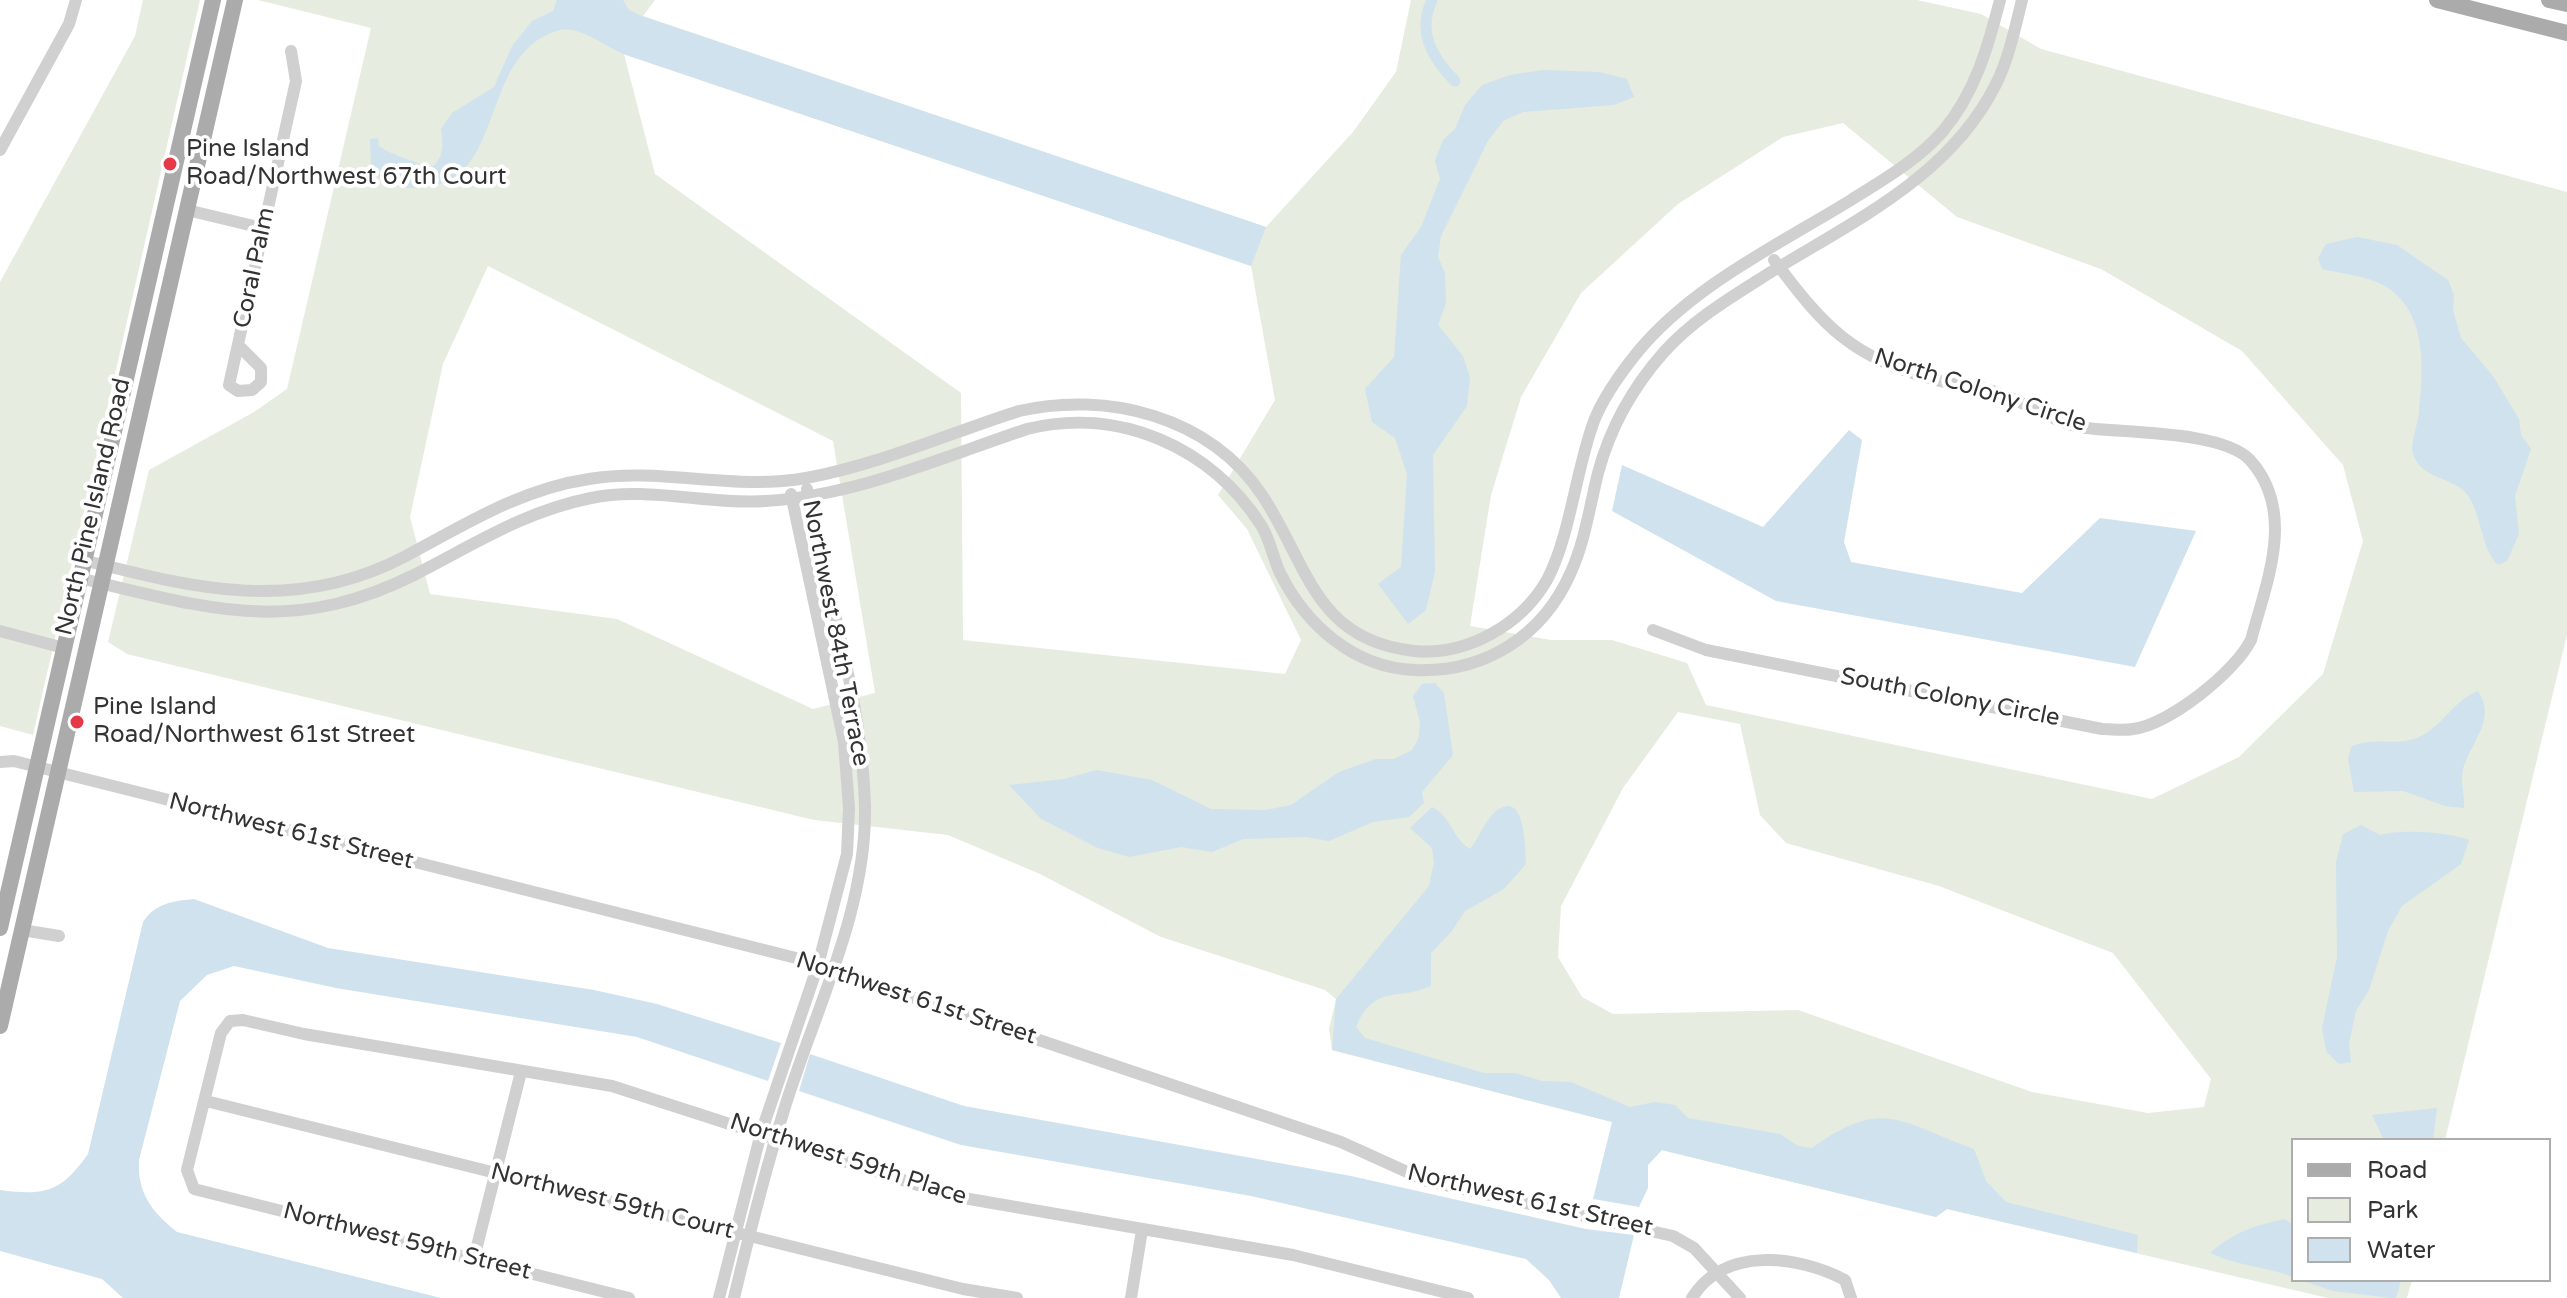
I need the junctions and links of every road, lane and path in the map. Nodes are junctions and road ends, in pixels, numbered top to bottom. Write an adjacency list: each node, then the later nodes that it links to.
1 (76, 0): 11 (street)
2 (213, 0): 23 (main road, North Pine Island Road)
3 (235, 0): 13 (main road, North Pine Island Road)
4 (2000, 0): 12 (street)
5 (2022, 0): 14 (street)
6 (2437, 0): 9 (main road)
7 (2549, 0): 8 (main road)
8 (2567, 4)
9 (2567, 33)
10 (291, 51): 15 (street, Coral Palm)
11 (0, 150)
12 (1842, 206): 14 (street); 16 (street)
13 (187, 210): 15 (street); 24 (main road, North Pine Island Road)
14 (1853, 222): 17 (street)
15 (262, 228): 18 (street, Coral Palm)
16 (1768, 251): 17 (street, North Colony Circle); 28 (street)
17 (1779, 267): 26 (street); 32 (street, North Colony Circle)
18 (238, 345)
19 (805, 478): 20 (street); 21 (street, Northwest 84th Terrace); 28 (street)
20 (787, 479): 22 (street, Northwest 84th Terrace); 24 (street)
21 (809, 497): 22 (street); 26 (street); 40 (street, Northwest 84th Terrace)
22 (792, 499): 27 (street); 39 (street, Northwest 84th Terrace)
23 (83, 560): 24 (street); 25 (main road, North Pine Island Road)
24 (105, 565): 27 (main road, North Pine Island Road)
25 (79, 578): 27 (street); 31 (main road, North Pine Island Road)
26 (1567, 582): 28 (street)
27 (101, 583): 35 (main road, North Pine Island Road)
28 (1539, 589)
29 (1653, 630): 32 (street, South Colony Circle)
30 (0, 631): 31 (street)
31 (64, 648): 34 (main road, North Pine Island Road)
32 (2232, 666)
33 (0, 762): 34 (street, Northwest 61st Street)
34 (38, 768): 35 (street, Northwest 61st Street); 36 (main road, North Pine Island Road)
35 (58, 774): 37 (main road, North Pine Island Road); 39 (street, Northwest 61st Street)
36 (0, 928)
37 (22, 930): 38 (street); 41 (main road, North Pine Island Road)
38 (59, 936)
39 (818, 965): 40 (street, Northwest 61st Street); 44 (street, Northwest 84th Terrace)
40 (832, 969): 45 (street, Northwest 84th Terrace); 50 (street, Northwest 61st Street)
41 (0, 1026)
42 (521, 1072): 43 (street, Northwest 59th Place); 44 (street, Northwest 59th Place); 46 (street)
43 (206, 1101): 46 (street, Northwest 59th Court); 49 (street, Northwest 59th Street)
44 (761, 1133): 45 (street, Northwest 59th Place); 48 (street, Northwest 84th Terrace)
45 (776, 1139): 47 (street, Northwest 59th Place); 48 (street, Northwest 84th Terrace)
46 (496, 1173): 48 (street, Northwest 59th Court); 49 (street)
47 (1142, 1230): 55 (street); 56 (street, Northwest 59th Place)
48 (743, 1234): 52 (street, Northwest 84th Terrace); 53 (street, Northwest 84th Terrace); 54 (street, Northwest 59th Court)
49 (474, 1258): 51 (street, Northwest 59th Street)
50 (1718, 1270): 57 (street); 58 (street, Northwest 61st Street); 59 (street)
51 (629, 1298)
52 (719, 1298)
53 (734, 1298)
54 (1017, 1298)
55 (1131, 1298)
56 (1468, 1298)
57 (1692, 1298)
58 (1740, 1298)
59 (1851, 1298)

